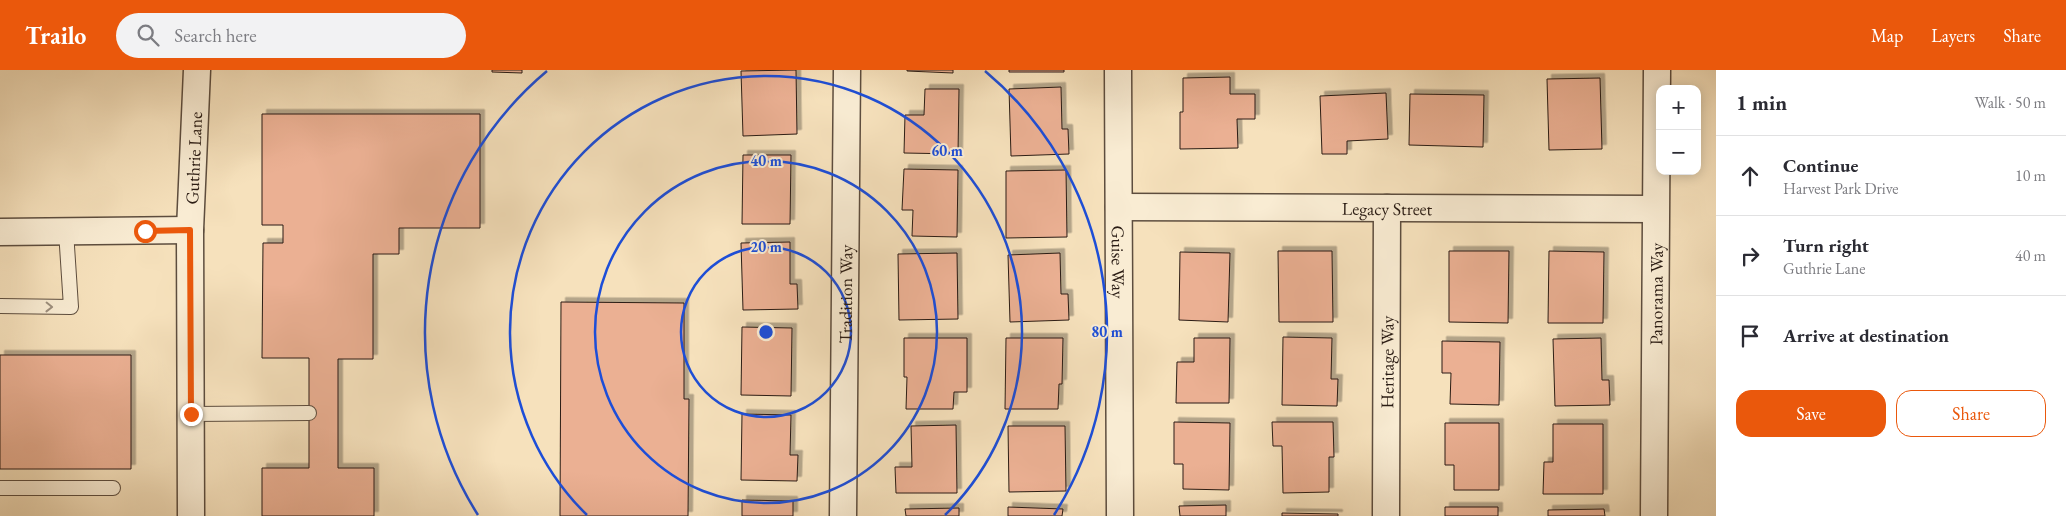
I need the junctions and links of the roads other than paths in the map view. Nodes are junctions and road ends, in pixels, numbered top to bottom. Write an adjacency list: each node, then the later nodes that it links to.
1 (197, 70): 8 (street, Guthrie Lane)
2 (847, 70): 17 (street, Tradition Way)
3 (1118, 70): 5 (street, Guise Way)
4 (1657, 70): 7 (street, Panorama Way)
5 (1119, 207): 6 (street, Legacy Street); 18 (street, Guise Way)
6 (1387, 208): 7 (street, Legacy Street); 19 (street, Heritage Way)
7 (1655, 209): 20 (street, Panorama Way)
8 (190, 230): 9 (street); 13 (street, Guthrie Lane)
9 (66, 231): 10 (street); 11 (lane, one-way to 9)
10 (0, 232)
11 (0, 306)
12 (308, 413): 13 (lane)
13 (191, 414): 16 (street, Guthrie Lane)
14 (0, 488): 15 (lane)
15 (113, 488)
16 (191, 516)
17 (843, 516)
18 (1120, 516)
19 (1386, 516)
20 (1654, 516)

